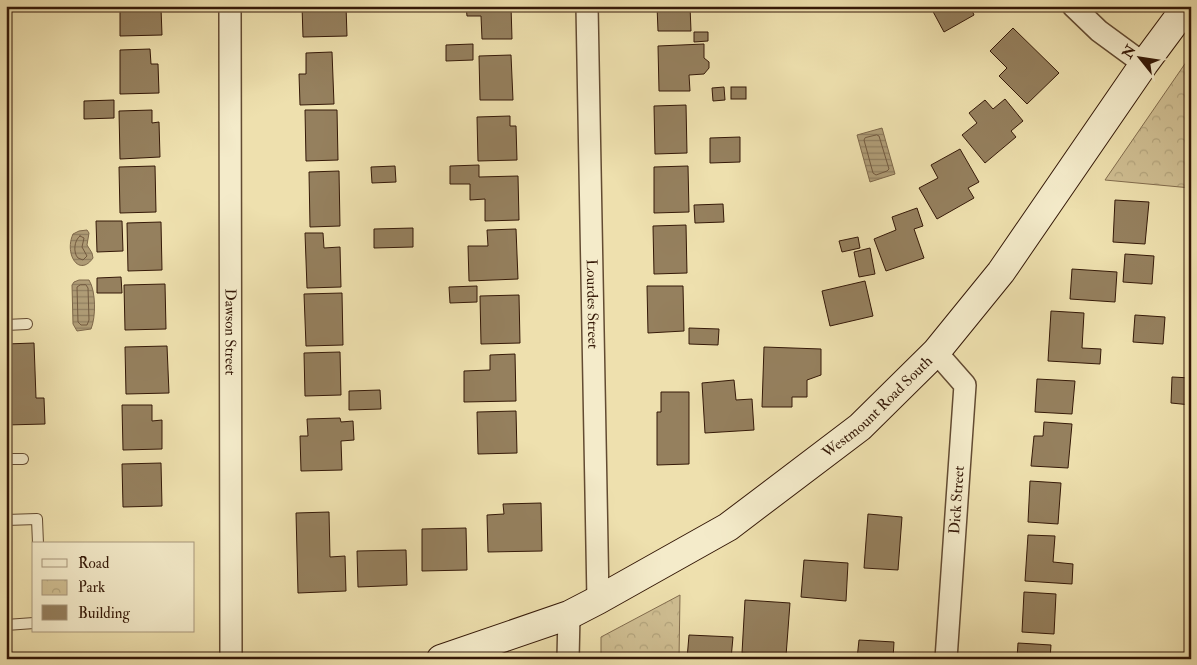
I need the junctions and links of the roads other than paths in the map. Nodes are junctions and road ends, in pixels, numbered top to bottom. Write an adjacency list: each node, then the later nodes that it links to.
1 (230, 6): 17 (street, Dawson Street)
2 (587, 6): 13 (street, Lourdes Street)
3 (1073, 6): 5 (street)
4 (1187, 6): 5 (main road, Westmount Road South)
5 (1144, 64): 8 (main road, Westmount Road South)
6 (28, 324): 7 (lane)
7 (6, 325)
8 (936, 352): 13 (main road, Westmount Road South); 20 (street, Dick Street)
9 (6, 459): 10 (lane)
10 (23, 459)
11 (6, 520): 12 (lane)
12 (38, 542)
13 (598, 600): 14 (main road, Westmount Road South)
14 (569, 615): 18 (main road, Westmount Road South); 19 (street)
15 (32, 623): 16 (lane)
16 (6, 624)
17 (231, 659)
18 (441, 659)
19 (568, 659)
20 (946, 659)

